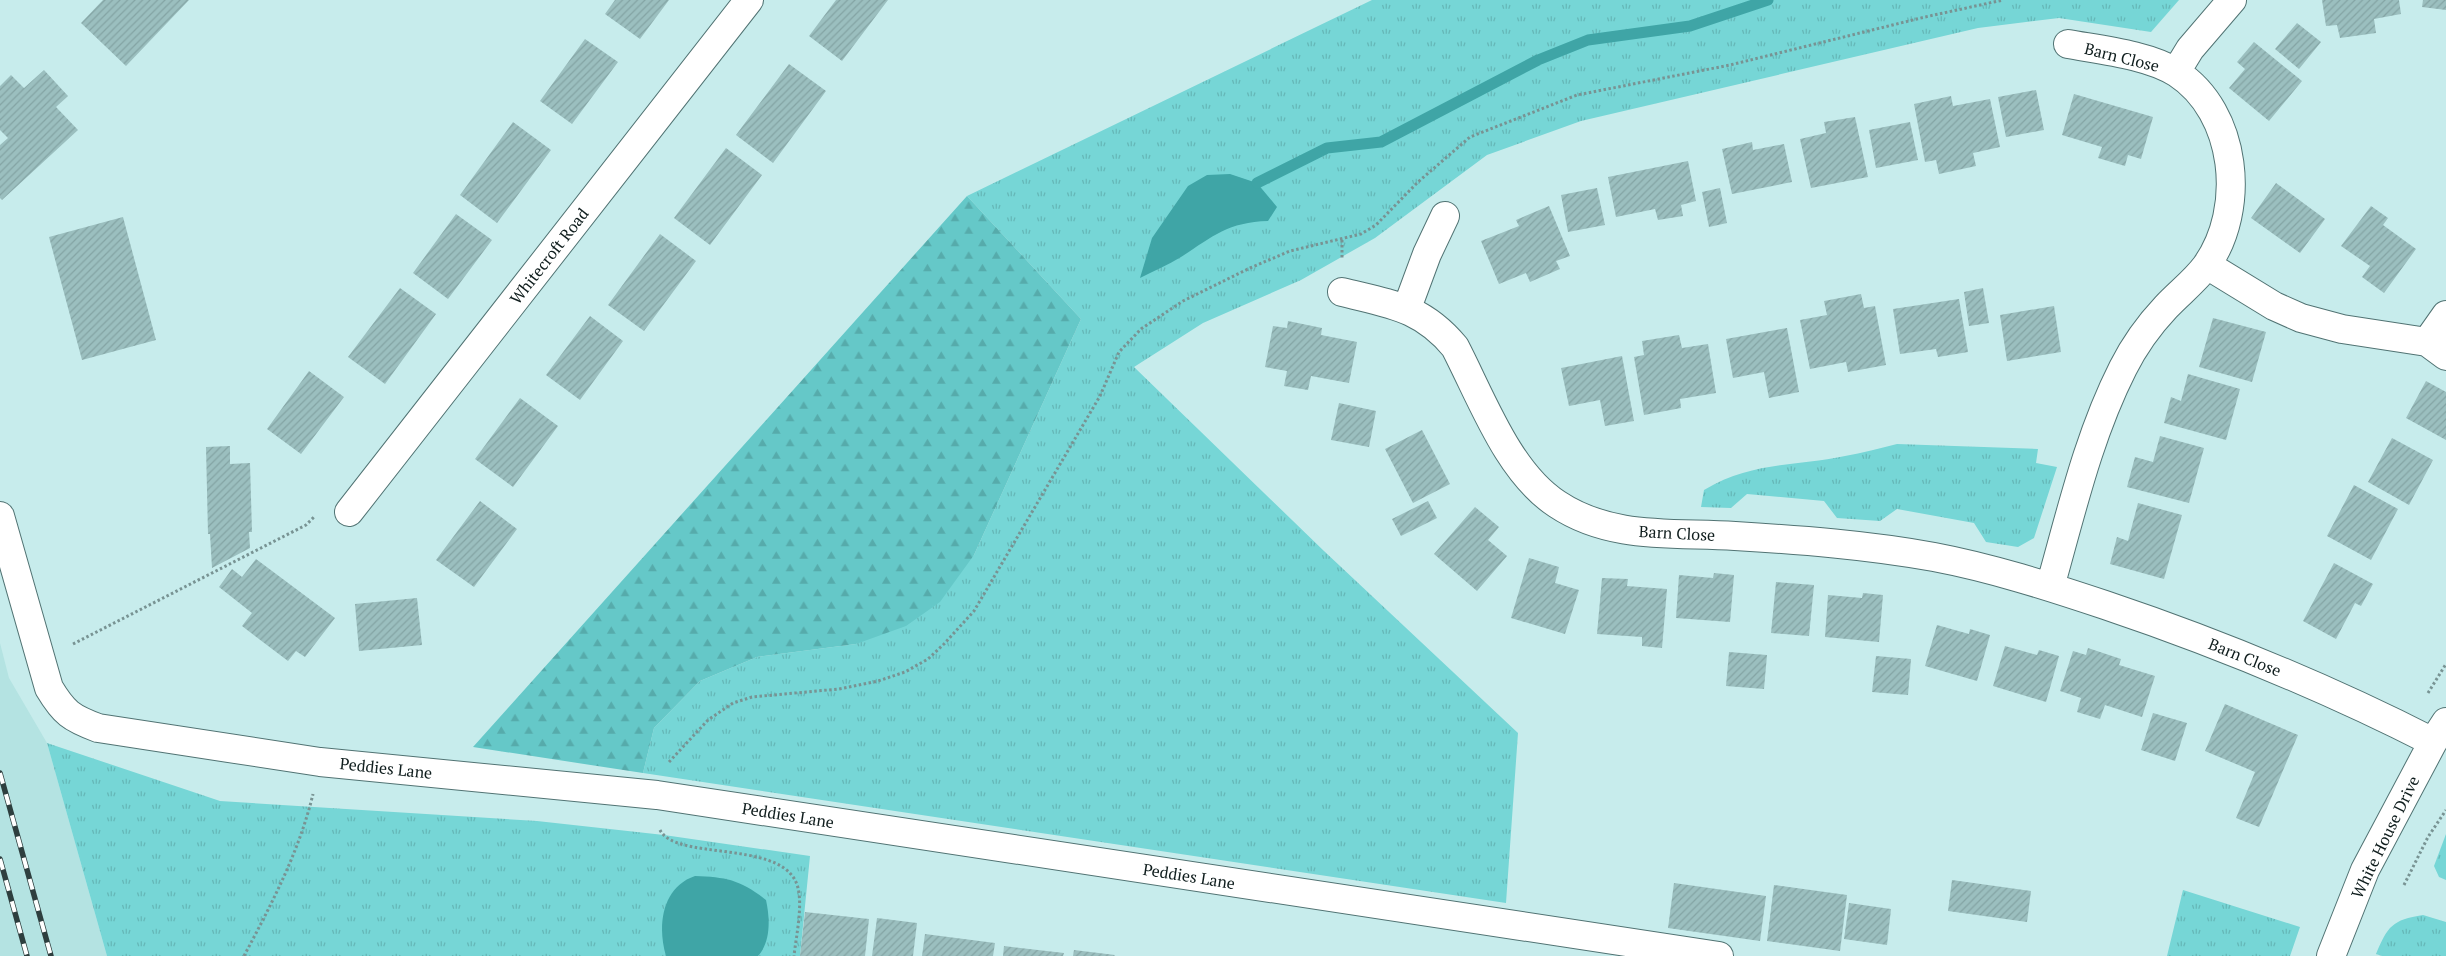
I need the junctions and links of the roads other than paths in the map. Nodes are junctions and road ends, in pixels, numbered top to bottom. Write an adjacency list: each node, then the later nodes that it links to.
1 (749, 0): 11 (street, Whitecroft Road)
2 (2232, 0): 4 (street, Barn Close)
3 (2068, 44): 4 (street, Barn Close)
4 (2176, 72): 6 (street, Barn Close)
5 (1445, 216): 8 (street)
6 (2207, 265): 10 (street); 13 (street, Barn Close)
7 (1342, 292): 8 (street, Barn Close)
8 (1407, 308): 13 (street, Barn Close)
9 (2446, 315): 10 (street)
10 (2437, 349)
11 (349, 512)
12 (0, 516): 15 (street, Peddies Lane)
13 (2050, 587): 14 (street, Barn Close)
14 (2439, 732): 16 (street, White House Drive)
15 (1718, 956)
16 (2331, 956)

